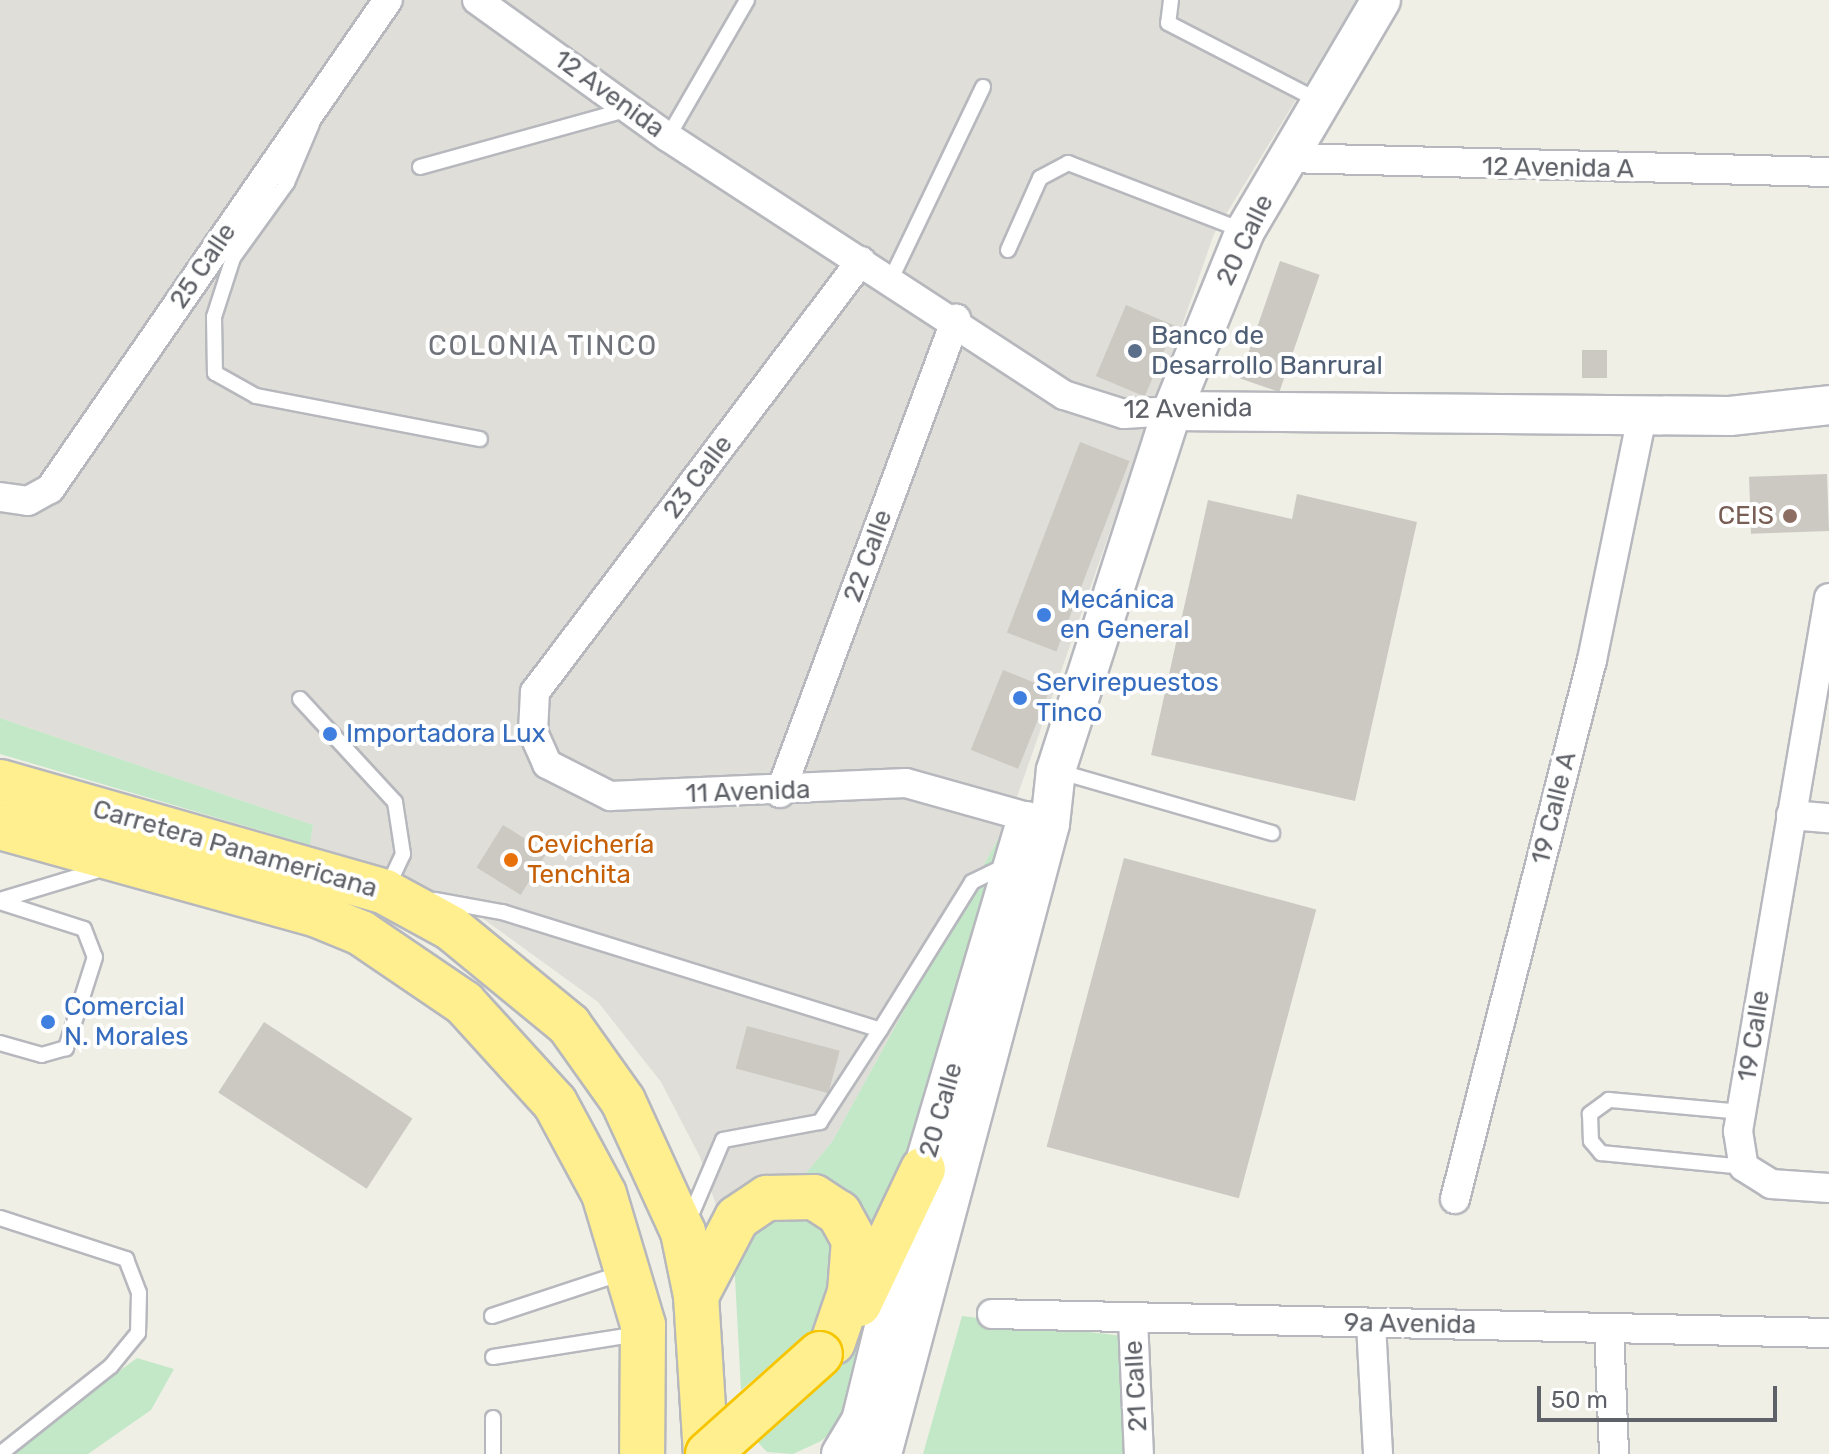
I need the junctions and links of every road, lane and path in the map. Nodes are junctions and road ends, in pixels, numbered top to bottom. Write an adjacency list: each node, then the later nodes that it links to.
1 (388, 0): 7 (street, 25 Calle)
2 (477, 0): 9 (street, 12 Avenida)
3 (747, 0): 10 (lane)
4 (1171, 0): 8 (lane)
5 (1381, 0): 8 (main road, 20 Calle)
6 (983, 87): 17 (lane)
7 (319, 97): 22 (lane); 23 (street, 25 Calle)
8 (1319, 101): 11 (main road, 20 Calle)
9 (630, 109): 10 (street, 12 Avenida); 12 (lane)
10 (668, 137): 16 (street, 12 Avenida)
11 (1287, 158): 13 (street, 12 Avenida A); 14 (main road, 20 Calle)
12 (420, 167)
13 (1829, 172)
14 (1245, 231): 15 (lane); 20 (main road, 20 Calle)
15 (1008, 250)
16 (861, 261): 17 (street, 12 Avenida); 25 (street, 23 Calle)
17 (891, 279): 18 (street, 12 Avenida)
18 (956, 319): 20 (street, 12 Avenida); 29 (street, 22 Calle)
19 (1829, 405): 21 (main road, 12 Avenida)
20 (1172, 411): 21 (main road, 12 Avenida); 27 (main road, 20 Calle)
21 (1642, 416): 45 (street, 19 Calle A)
22 (480, 439)
23 (0, 497)
24 (1829, 598): 30 (street, 19 Calle)
25 (535, 692): 29 (street, 11 Avenida)
26 (300, 699): 37 (lane)
27 (1056, 770): 31 (main road, 20 Calle); 34 (lane); 69 (main road, 20 Calle)
28 (0, 782): 37 (highway, Carretera Panamericana)
29 (780, 793): 31 (street, 11 Avenida)
30 (1791, 815): 32 (street); 41 (street, 19 Calle)
31 (1027, 817): 36 (main road, 20 Calle)
32 (1829, 818)
33 (0, 827): 35 (highway, Carretera Panamericana)
34 (1272, 833)
35 (128, 860): 38 (lane); 48 (highway, Carretera Panamericana)
36 (1013, 862): 39 (lane); 43 (main road, 20 Calle)
37 (385, 892): 39 (lane); 47 (highway, Carretera Panamericana)
38 (0, 901): 40 (lane)
39 (880, 1030): 47 (lane)
40 (0, 1043)
41 (1742, 1112): 42 (street, 19 Calle); 42 (lane)
42 (1744, 1167): 44 (street)
43 (923, 1169): 57 (highway); 68 (main road, 20 Calle)
44 (1829, 1188)
45 (1455, 1199)
46 (0, 1218): 62 (lane)
47 (683, 1232): 49 (highway, Carretera Panamericana)
48 (630, 1270): 51 (lane); 55 (highway, Carretera Panamericana)
49 (696, 1296): 57 (highway); 59 (highway, Carretera Panamericana)
50 (992, 1314): 52 (street, 9a Avenida)
51 (492, 1316)
52 (1133, 1319): 53 (street, 9a Avenida); 70 (street, 21 Calle)
53 (1371, 1324): 54 (street, 9a Avenida); 71 (street)
54 (1609, 1328): 56 (street, 9a Avenida); 72 (street)
55 (643, 1333): 58 (lane); 60 (highway, Carretera Panamericana)
56 (1829, 1333)
57 (826, 1348): 66 (highway, bridge)
58 (493, 1357)
59 (705, 1380): 66 (highway, Carretera Panamericana); 67 (main road)
60 (641, 1388): 64 (highway); 65 (highway, Carretera Panamericana)
61 (493, 1418): 63 (lane)
62 (0, 1454)
63 (493, 1454)
64 (614, 1454)
65 (642, 1454)
66 (707, 1454)
67 (737, 1454)
68 (841, 1454)
69 (882, 1454)
70 (1139, 1454)
71 (1378, 1454)
72 (1614, 1454)

